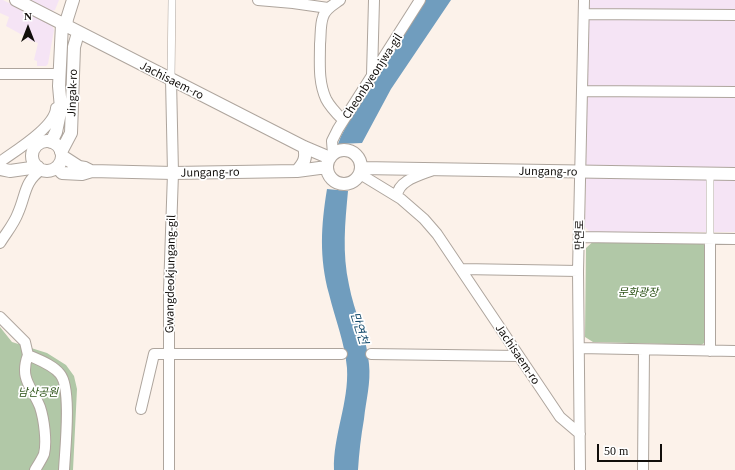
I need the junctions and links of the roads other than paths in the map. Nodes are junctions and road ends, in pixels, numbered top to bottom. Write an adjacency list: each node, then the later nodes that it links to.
1 (16, 0): 12 (street, Jachisaem-ro)
2 (73, 0): 12 (street, Jingak-ro)
3 (172, 0): 17 (street)
4 (258, 0): 9 (street)
5 (340, 0): 9 (street)
6 (374, 0): 16 (street)
7 (420, 0): 16 (street, Cheonbyeonjwa-gil)
8 (584, 0): 10 (street, 만연로)
9 (328, 8): 21 (street)
10 (584, 14): 11 (street); 19 (street, 만연로)
11 (735, 15)
12 (64, 26): 13 (street, Jachisaem-ro); 15 (street, Jingak-ro)
13 (78, 33): 17 (street, Jachisaem-ro); 25 (street, Jingak-ro)
14 (0, 74): 15 (street)
15 (60, 74): 18 (street, Jingak-ro)
16 (372, 75): 21 (street, Cheonbyeonjwa-gil)
17 (171, 79): 23 (street, Jachisaem-ro); 33 (street, Gwangdeokjungang-gil)
18 (59, 86): 22 (street, Jingak-ro); 27 (street)
19 (583, 90): 20 (street); 32 (street, 만연로)
20 (735, 92)
21 (343, 120): 26 (street, Cheonbyeonjwa-gil)
22 (51, 142): 24 (street); 25 (street)
23 (304, 148): 26 (street, Jachisaem-ro); 30 (street)
24 (33, 152): 27 (street); 28 (street)
25 (60, 158): 28 (street); 33 (street, Jungang-ro)
26 (330, 160): 30 (street, Jungang-ro); 31 (street); 31 (street)
27 (1, 167): 28 (street)
28 (40, 168): 40 (street)
29 (437, 168): 31 (street, Jungang-ro); 32 (street, Jungang-ro); 36 (street)
30 (297, 171): 33 (street, Jungang-ro)
31 (361, 171): 36 (street, Jachisaem-ro)
32 (580, 171): 34 (street, Jungang-ro); 37 (street, 만연로)
33 (173, 173): 48 (street, Gwangdeokjungang-gil)
34 (710, 174): 35 (street, Jungang-ro); 38 (street)
35 (735, 174)
36 (397, 196): 41 (street, Jachisaem-ro)
37 (579, 237): 38 (street); 42 (street, 만연로)
38 (710, 238): 39 (street); 46 (street)
39 (735, 239)
40 (0, 243)
41 (462, 269): 42 (street); 52 (street, Jachisaem-ro)
42 (578, 271): 44 (street, 만연로)
43 (0, 318): 51 (street)
44 (579, 348): 45 (street); 54 (street, 만연로)
45 (644, 350): 46 (street); 59 (street)
46 (710, 351): 47 (street)
47 (735, 351)
48 (169, 354): 49 (street); 53 (street); 57 (street, Gwangdeokjungang-gil)
49 (342, 354)
50 (371, 354): 52 (street)
51 (28, 355): 55 (street); 56 (street)
52 (518, 356): 54 (street, Jachisaem-ro)
53 (141, 409)
54 (580, 434): 58 (street, 만연로)
55 (35, 470)
56 (64, 470)
57 (169, 470)
58 (580, 470)
59 (643, 470)

